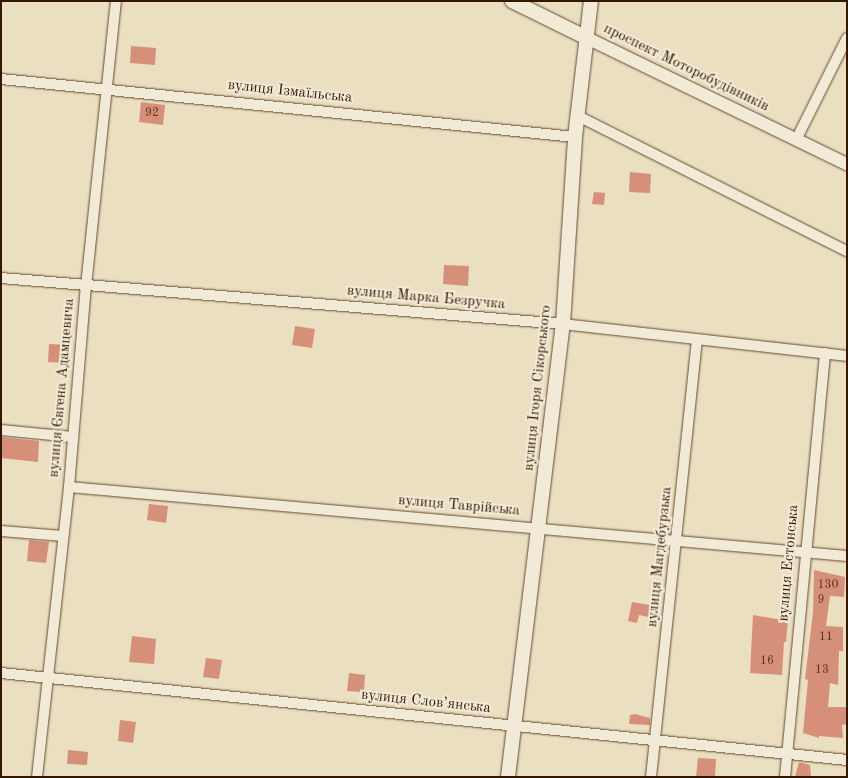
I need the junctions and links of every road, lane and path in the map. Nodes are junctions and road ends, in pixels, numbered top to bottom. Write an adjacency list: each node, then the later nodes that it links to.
1 (116, 1): 7 (street, вулиця Євгена Адамцевича)
2 (512, 1): 4 (main road, проспект Моторобудівників)
3 (591, 1): 4 (main road, вулиця Ігоря Сікорського)
4 (587, 38): 8 (main road, вулиця Ігоря Сікорського); 10 (street, проспект Моторобудівників)
5 (847, 38): 10 (street)
6 (1, 79): 7 (street, вулиця Ізмаїльська)
7 (107, 88): 9 (street, вулиця Ізмаїльська); 14 (street, вулиця Євгена Адамцевича)
8 (578, 116): 9 (main road, вулиця Ігоря Сікорського); 12 (street)
9 (575, 137): 15 (main road, вулиця Ігоря Сікорського)
10 (796, 140): 11 (street, проспект Моторобудівників)
11 (847, 164)
12 (847, 251)
13 (1, 278): 14 (street, вулиця Марка Безручка)
14 (86, 286): 15 (street, вулиця Марка Безручка); 20 (street, вулиця Євгена Адамцевича)
15 (563, 324): 16 (street, вулиця Марка Безручка); 22 (main road, вулиця Ігоря Сікорського)
16 (697, 340): 17 (street, вулиця Марка Безручка); 25 (street, вулиця Магдебурзька)
17 (825, 353): 18 (street, вулиця Марка Безручка); 26 (street, вулиця Естонська)
18 (847, 356)
19 (1, 430): 20 (street)
20 (73, 437): 21 (street, вулиця Євгена Адамцевича)
21 (69, 487): 22 (street, вулиця Таврійська); 24 (street, вулиця Євгена Адамцевича)
22 (539, 528): 25 (street, вулиця Таврійська); 30 (main road, вулиця Ігоря Сікорського)
23 (1, 531): 24 (street)
24 (64, 536): 29 (street, вулиця Євгена Адамцевича)
25 (677, 540): 26 (street, вулиця Таврійська); 31 (street, вулиця Магдебурзька)
26 (805, 552): 27 (street, вулиця Таврійська); 32 (street, вулиця Естонська)
27 (847, 556)
28 (1, 673): 29 (street, вулиця Слов’янська)
29 (49, 677): 30 (street, вулиця Слов’янська); 34 (street, вулиця Євгена Адамцевича)
30 (513, 726): 31 (street, вулиця Слов’янська); 35 (main road, вулиця Ігоря Сікорського)
31 (655, 739): 32 (street, вулиця Слов’янська); 36 (street, вулиця Магдебурзька)
32 (788, 754): 33 (street, вулиця Слов’янська); 37 (street, вулиця Естонська)
33 (847, 760)
34 (38, 777)
35 (508, 777)
36 (651, 777)
37 (785, 777)

